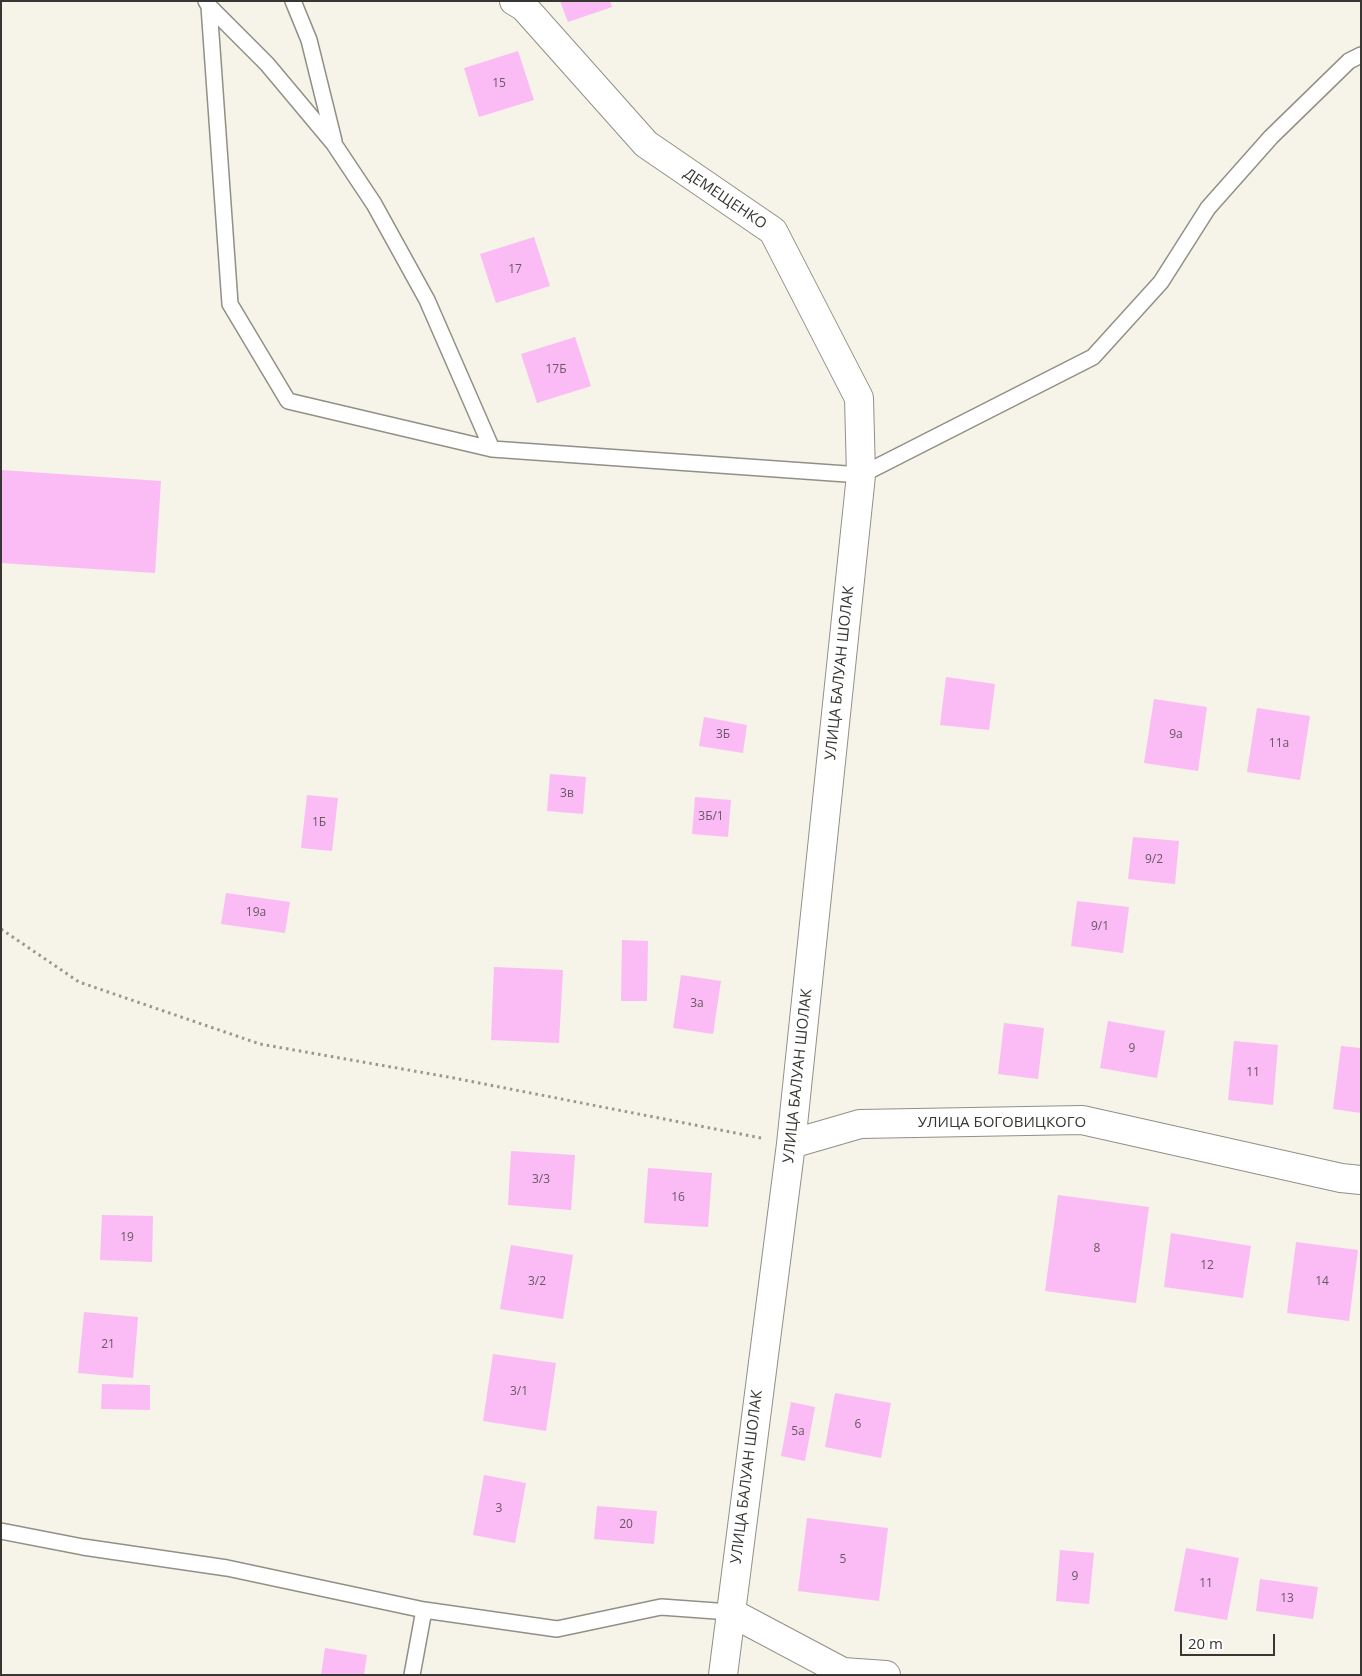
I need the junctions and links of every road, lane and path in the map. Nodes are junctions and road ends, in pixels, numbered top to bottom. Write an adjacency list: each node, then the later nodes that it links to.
1 (293, 1): 5 (lane)
2 (514, 1): 7 (street, ДЕМЕЩЕНКО)
3 (208, 4): 5 (lane); 6 (lane)
4 (1361, 55): 7 (lane)
5 (334, 144): 6 (lane)
6 (492, 449): 7 (lane)
7 (861, 475): 9 (street, УЛИЦА БАЛУАН ШОЛАК)
8 (1, 929): 9 (path)
9 (791, 1144): 10 (street, УЛИЦА БОГОВИЦКОГО); 13 (street, УЛИЦА БАЛУАН ШОЛАК)
10 (1361, 1180)
11 (1, 1531): 12 (lane)
12 (424, 1610): 13 (lane); 14 (lane)
13 (730, 1612): 15 (street, УЛИЦА БАЛУАН ШОЛАК); 16 (street)
14 (412, 1675)
15 (722, 1675)
16 (886, 1675)

